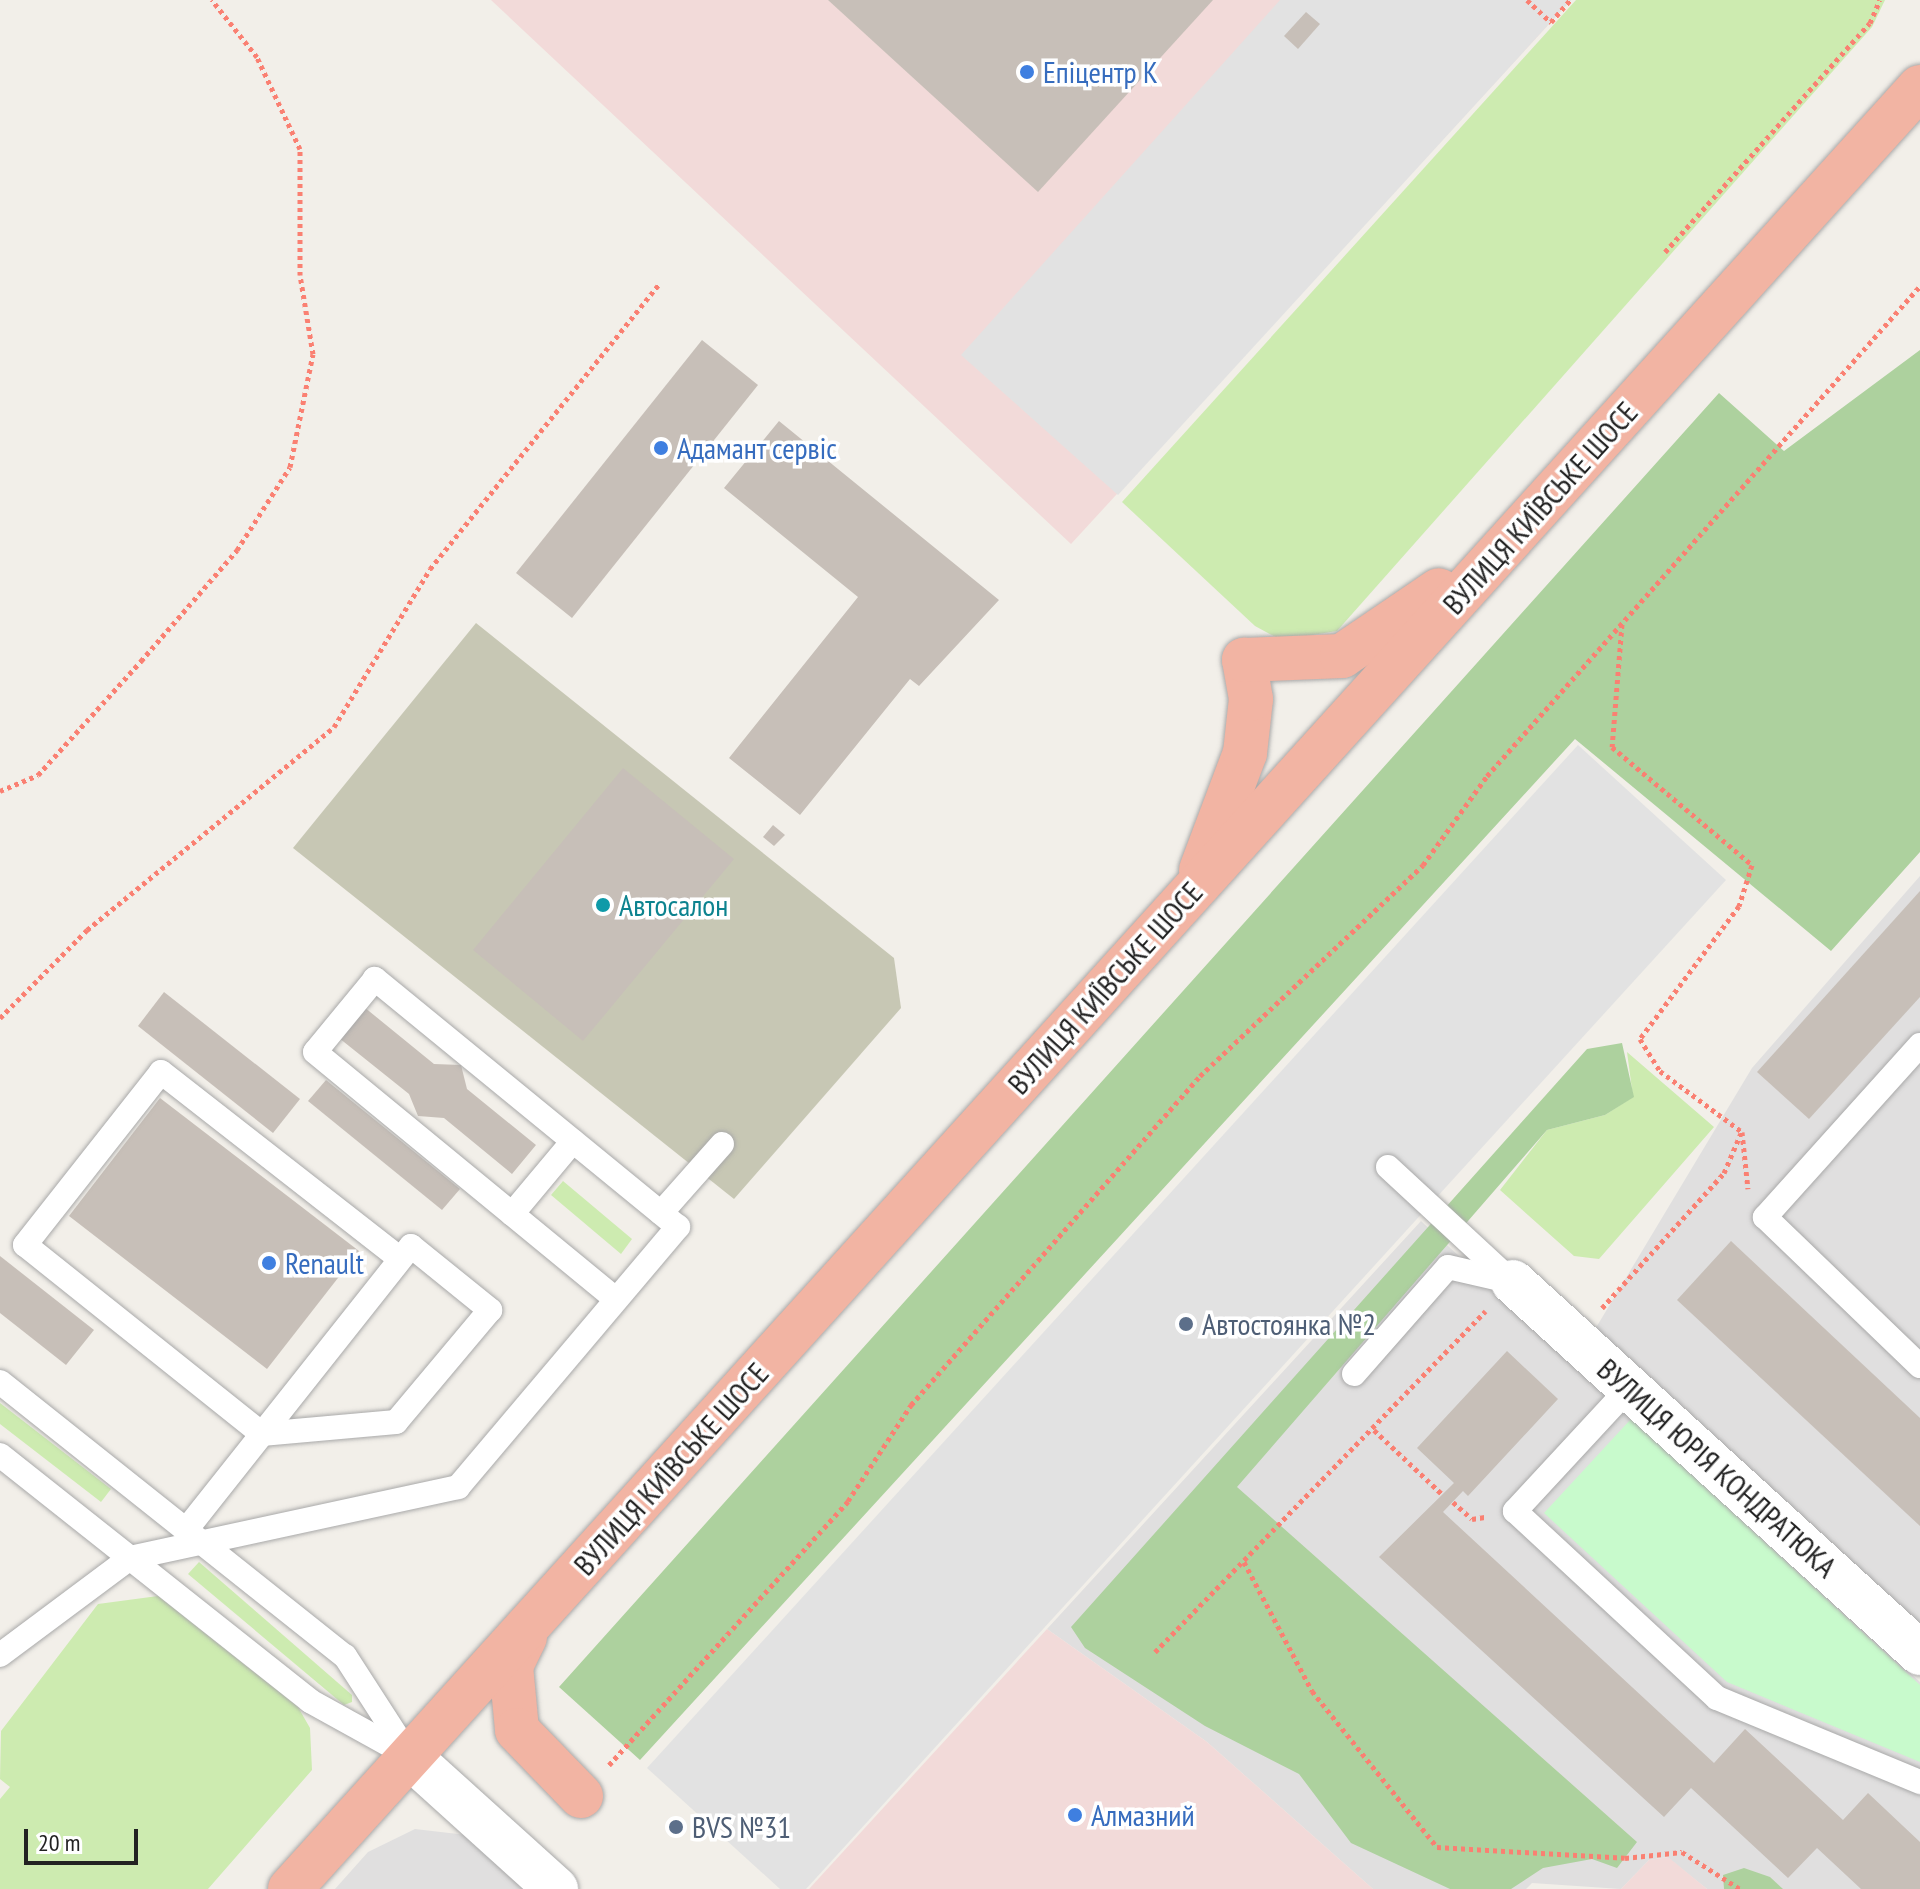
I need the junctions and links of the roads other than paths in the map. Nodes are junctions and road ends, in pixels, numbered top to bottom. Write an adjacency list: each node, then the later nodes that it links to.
1 (1920, 87): 2 (highway, ВУЛИЦЯ КИЇВСЬКЕ ШОСЕ)
2 (1539, 509): 3 (highway, ВУЛИЦЯ КИЇВСЬКЕ ШОСЕ); 3 (highway)
3 (1193, 891): 21 (highway, ВУЛИЦЯ КИЇВСЬКЕ ШОСЕ)
4 (1920, 1045): 13 (lane)
5 (573, 1141): 8 (lane); 9 (lane); 9 (lane)
6 (722, 1144): 8 (lane)
7 (1388, 1167): 11 (lane)
8 (661, 1213): 12 (lane)
9 (512, 1214): 12 (lane)
10 (400, 1259): 17 (lane); 17 (lane); 17 (lane)
11 (1513, 1282): 14 (lane); 16 (street, ВУЛИЦЯ ЮРІЯ КОНДРАТЮКА)
12 (616, 1299): 19 (lane)
13 (1920, 1366)
14 (1354, 1374)
15 (0, 1382): 19 (lane)
16 (1629, 1388): 22 (street, ВУЛИЦЯ ЮРІЯ КОНДРАТЮКА); 25 (lane)
17 (262, 1434): 19 (lane)
18 (0, 1455): 20 (lane)
19 (192, 1534): 20 (lane); 24 (lane)
20 (130, 1558): 23 (lane); 24 (lane)
21 (536, 1618): 24 (highway, ВУЛИЦЯ КИЇВСЬКЕ ШОСЕ); 26 (highway)
22 (1920, 1653)
23 (0, 1655)
24 (410, 1757): 27 (highway, ВУЛИЦЯ КИЇВСЬКЕ ШОСЕ); 28 (street)
25 (1920, 1782)
26 (581, 1796)
27 (290, 1889)
28 (556, 1889)

